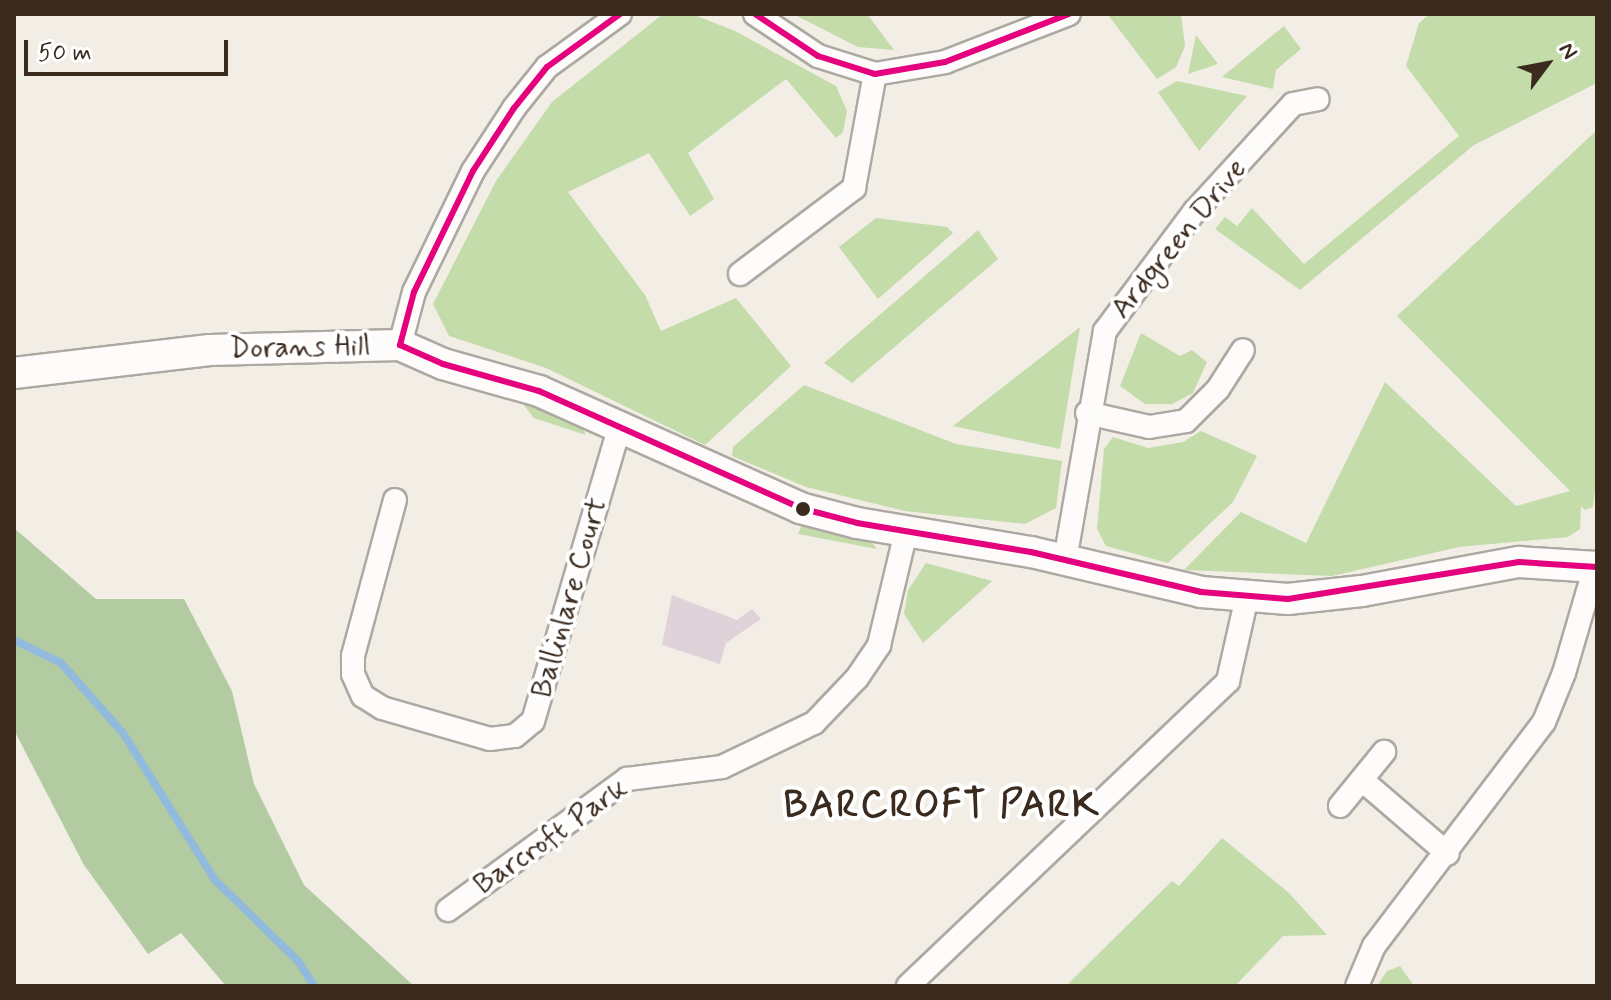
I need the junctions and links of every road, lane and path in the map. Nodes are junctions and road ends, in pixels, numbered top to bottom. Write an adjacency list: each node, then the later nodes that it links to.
1 (620, 14): 7 (street)
2 (755, 14): 4 (street)
3 (1069, 14): 4 (street)
4 (875, 74): 6 (street)
5 (1318, 99): 10 (street, Ardgreen Drive)
6 (740, 274)
7 (400, 345): 9 (street, Dorans Hill); 11 (street, Dorans Hill)
8 (1243, 350): 10 (street)
9 (14, 373)
10 (1087, 413): 14 (street, Ardgreen Drive)
11 (620, 425): 12 (street, Ballinlare Court); 13 (street, Dorans Hill)
12 (395, 500)
13 (906, 532): 14 (street, Dorans Hill); 21 (street, Barcroft Park)
14 (1065, 560): 16 (street, Dorans Hill)
15 (1596, 567): 16 (street, Dorans Hill); 20 (street)
16 (1247, 597): 22 (street)
17 (1384, 752): 18 (street)
18 (1362, 780): 19 (street); 20 (street)
19 (1340, 806)
20 (1448, 854): 23 (street)
21 (448, 910)
22 (908, 986)
23 (1357, 986)

